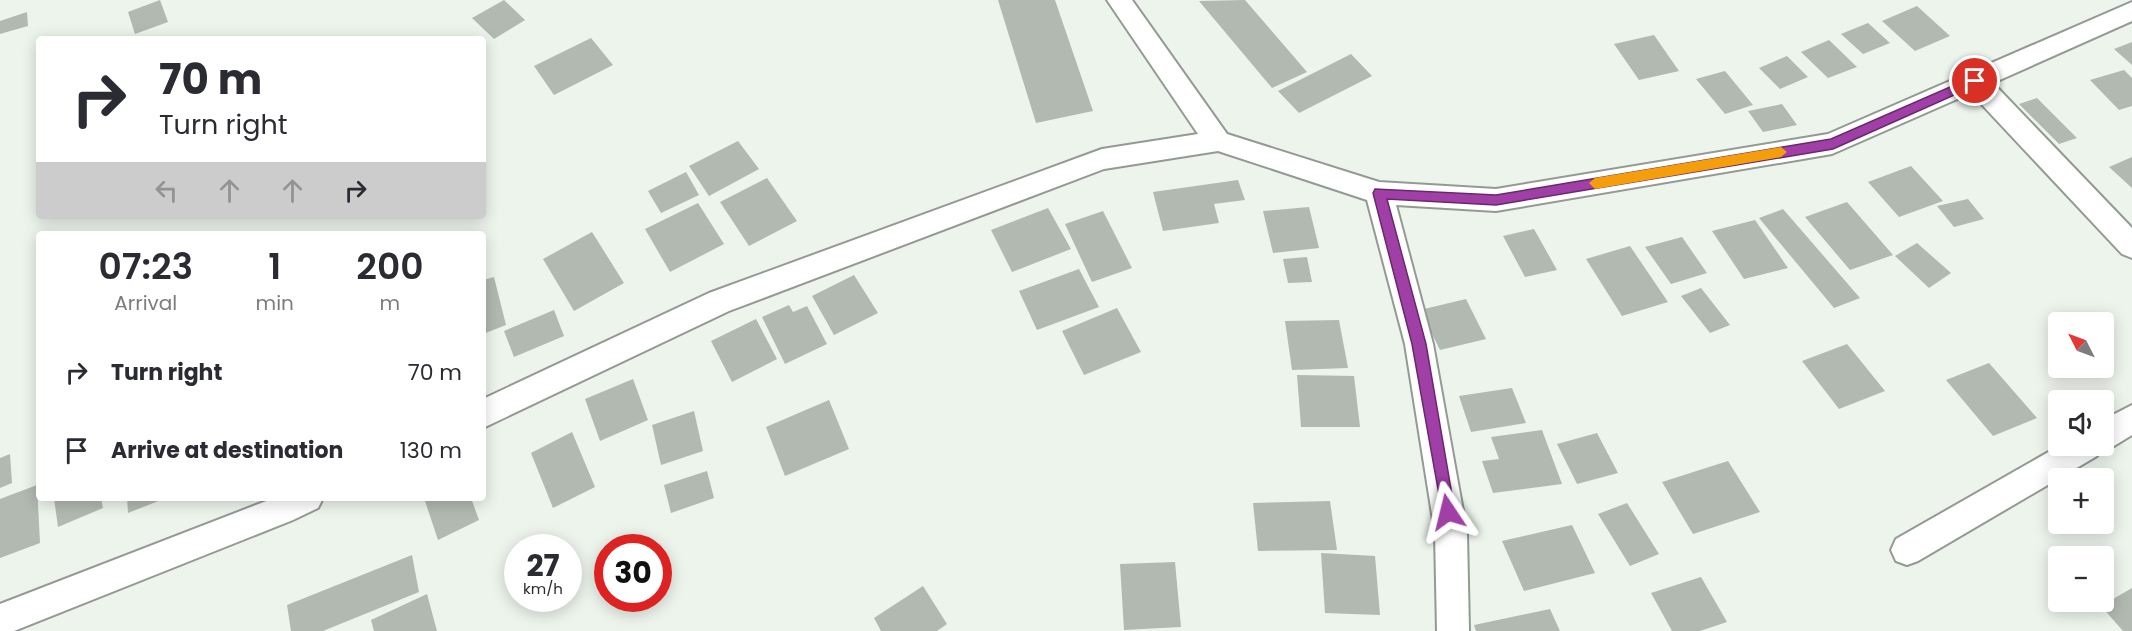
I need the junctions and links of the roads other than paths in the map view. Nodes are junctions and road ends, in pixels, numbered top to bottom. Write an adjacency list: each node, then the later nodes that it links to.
1 (1119, 0): 4 (street)
2 (2132, 11): 3 (street)
3 (1975, 81): 5 (street); 6 (street)
4 (1218, 141): 5 (street); 7 (street)
5 (1379, 193): 14 (street)
6 (2132, 246)
7 (486, 413)
8 (2132, 419): 9 (street)
9 (2114, 430)
10 (2069, 456): 12 (street)
11 (300, 501): 13 (street)
12 (1907, 550)
13 (0, 620)
14 (1453, 631)

